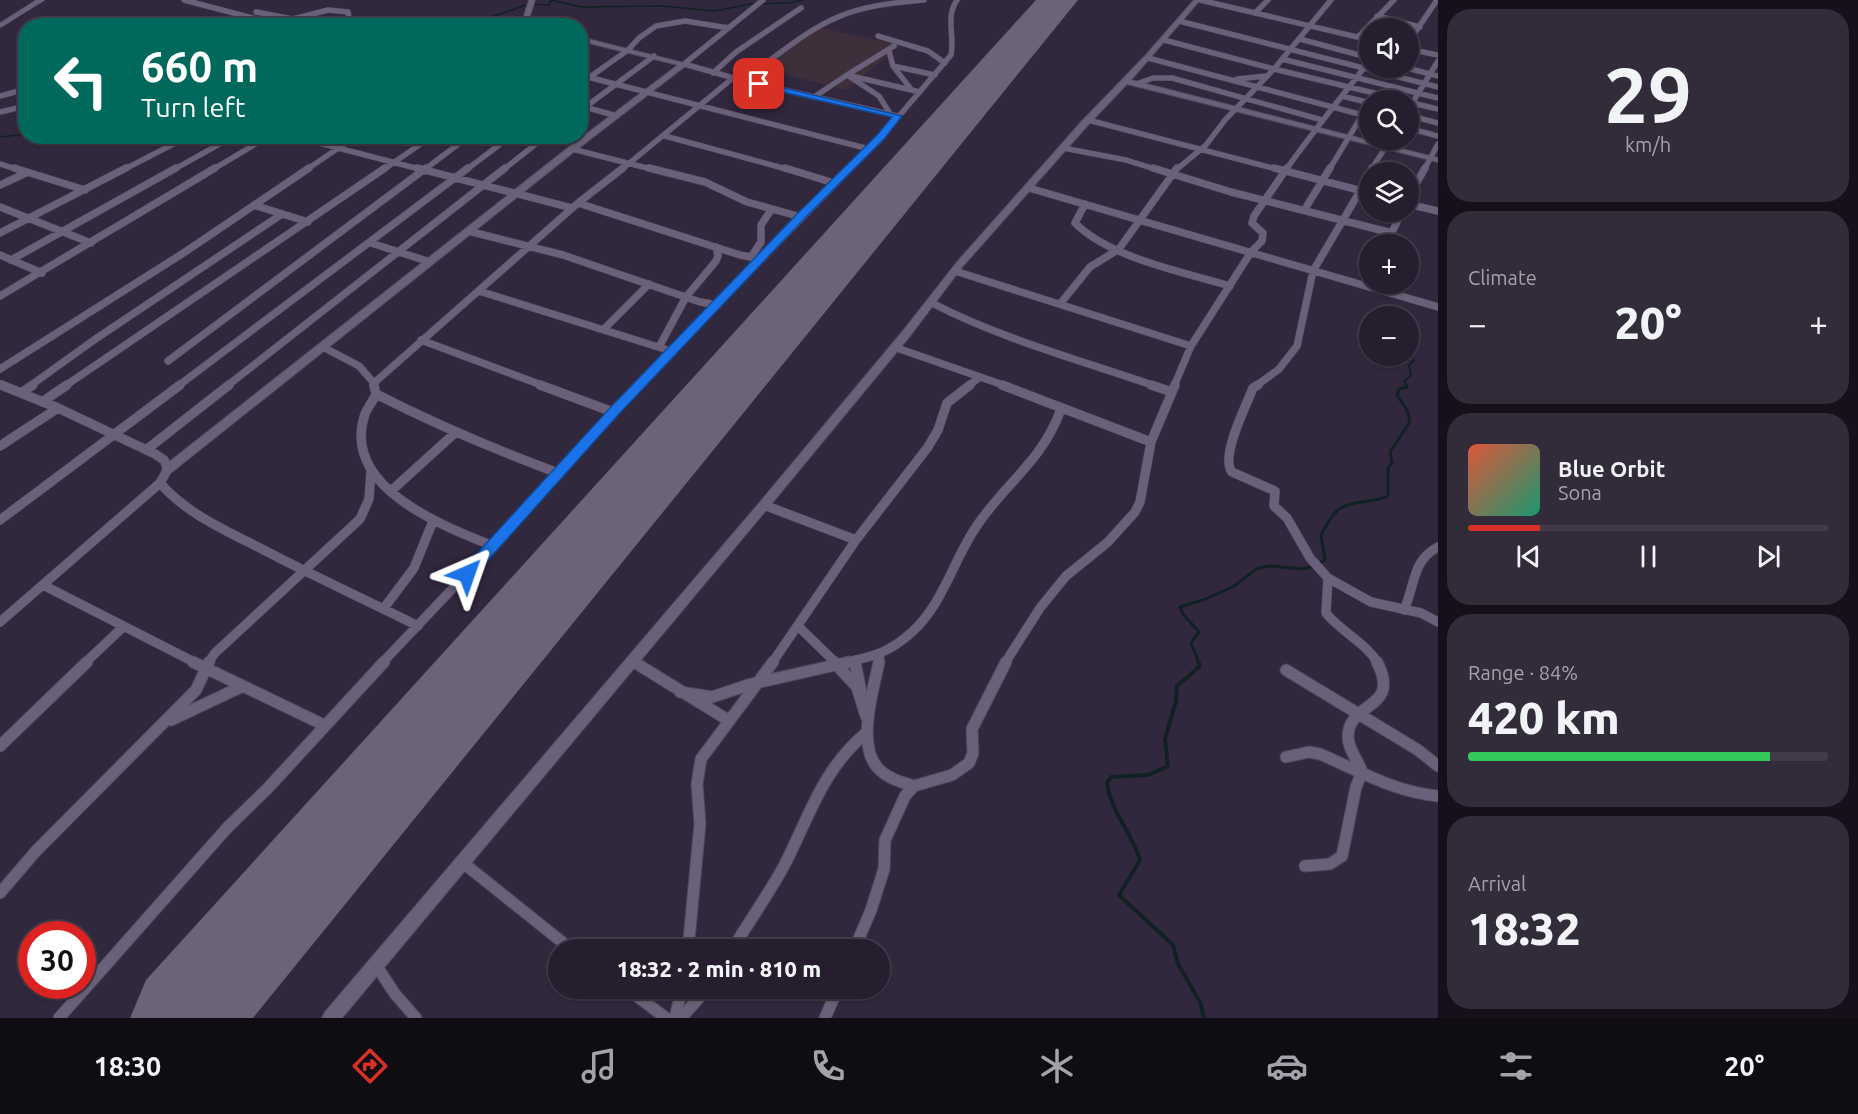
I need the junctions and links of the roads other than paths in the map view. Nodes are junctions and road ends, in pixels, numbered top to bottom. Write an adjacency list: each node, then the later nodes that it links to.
1 (33, 0): 23 (main road)
2 (41, 0): 25 (main road)
3 (184, 0): 17 (street)
4 (763, 0): 28 (street)
5 (924, 0): 62 (street)
6 (957, 0): 45 (street)
7 (1198, 0): 15 (street); 24 (street)
8 (1268, 0): 15 (street)
9 (1331, 0): 26 (street)
10 (1394, 0): 16 (street)
11 (1437, 0): 27 (street)
12 (532, 2): 21 (street)
13 (801, 8): 51 (street)
14 (256, 12): 18 (street)
15 (1256, 13): 26 (street)
16 (1377, 16): 22 (street); 30 (street)
17 (253, 18)
18 (288, 18)
19 (297, 18): 20 (street)
20 (349, 18)
21 (526, 18)
22 (1385, 18)
23 (0, 20)
24 (1179, 21): 32 (street); 36 (street)
25 (0, 26)
26 (1310, 26): 30 (street); 31 (street)
27 (1420, 27)
28 (729, 28): 35 (street); 46 (street)
29 (878, 36): 45 (street)
30 (1358, 37)
31 (1300, 39): 36 (street); 41 (street)
32 (1164, 40): 42 (street); 49 (street)
33 (588, 41): 35 (street)
34 (894, 46): 37 (street)
35 (628, 50): 40 (street); 58 (street)
36 (1290, 50): 43 (street); 48 (street)
37 (889, 51): 47 (street); 54 (street)
38 (1419, 51): 39 (street)
39 (1438, 55)
40 (654, 56): 46 (street); 66 (street)
41 (1359, 56)
42 (1148, 58): 63 (street); 64 (street)
43 (1282, 59): 49 (street); 59 (street)
44 (1438, 61): 53 (street)
45 (945, 63): 55 (street)
46 (684, 64): 51 (street); 75 (street)
47 (893, 66): 55 (street); 74 (street)
48 (1359, 67)
49 (1274, 69): 56 (street); 68 (street)
50 (1419, 71): 53 (street)
51 (713, 73): 62 (street)
52 (1359, 73): 59 (street)
53 (1431, 74): 57 (street); 65 (street)
54 (847, 75): 74 (street); 79 (street); 93 (street)
55 (935, 75): 74 (street)
56 (1267, 76): 63 (street); 69 (street)
57 (1438, 76)
58 (590, 77): 66 (street)
59 (1356, 77): 67 (street); 68 (street)
60 (1387, 78): 67 (street)
61 (1405, 78): 65 (street)
62 (737, 79): 79 (street); 85 (street)
63 (1229, 80): 69 (street)
64 (1130, 82): 81 (street); 89 (street); 96 (street)
65 (1425, 83): 70 (street); 76 (street)
66 (615, 84): 75 (street); 83 (street)
67 (1383, 84): 72 (street); 76 (street)
68 (1350, 86): 71 (street); 78 (street)
69 (1257, 87): 81 (street); 87 (street)
70 (1438, 87)
71 (1365, 90)
72 (1378, 90)
73 (18, 92): 77 (street)
74 (917, 92): 93 (street)
75 (647, 93): 85 (street); 94 (street)
76 (1420, 93): 80 (street)
77 (0, 96)
78 (1342, 96): 82 (street); 87 (street)
79 (814, 97): 93 (street)
80 (1438, 98)
81 (1246, 99): 89 (street); 97 (street)
82 (1359, 100)
83 (588, 104)
84 (1419, 104): 90 (street)
85 (697, 106): 102 (street); 121 (street)
86 (18, 108): 91 (street)
87 (1334, 108): 92 (street); 97 (street)
88 (588, 109): 94 (street)
89 (1235, 109): 100 (street); 122 (street)
90 (1438, 110)
91 (0, 111)
92 (1359, 114)
93 (894, 115): 121 (street)
94 (617, 116): 104 (street)
95 (1419, 118): 99 (street)
96 (1088, 120): 119 (street); 122 (street)
97 (1322, 120): 100 (street)
98 (1359, 120): 105 (street)
99 (1438, 123)
100 (1314, 129): 105 (street); 129 (street)
101 (1419, 131): 103 (street)
102 (665, 135): 127 (street); 135 (street)
103 (1438, 136)
104 (588, 137)
105 (1349, 137): 106 (street); 133 (street)
106 (1359, 139)
107 (174, 144): 139 (street)
108 (219, 144): 158 (street)
109 (256, 144): 162 (street)
110 (320, 144): 118 (street)
111 (345, 144): 118 (street)
112 (421, 144): 125 (street)
113 (458, 144): 128 (street)
114 (501, 144): 132 (street)
115 (536, 144): 137 (street)
116 (579, 144): 120 (street)
117 (1438, 144): 124 (street)
118 (339, 148): 125 (street); 144 (street)
119 (1063, 148): 131 (street); 138 (street)
120 (572, 149): 127 (street); 141 (street)
121 (869, 149): 135 (street)
122 (1202, 149): 129 (street); 131 (street)
123 (1408, 150): 124 (street)
124 (1434, 159): 134 (street)
125 (395, 162): 128 (street); 156 (street)
126 (0, 164): 130 (street)
127 (626, 164): 145 (street); 149 (street)
128 (424, 170): 132 (street); 194 (street)
129 (1284, 172): 133 (street); 142 (street)
130 (26, 173): 136 (street); 139 (street)
131 (1172, 175): 142 (street); 154 (street)
132 (457, 178): 137 (street); 163 (street)
133 (1322, 182): 140 (street); 148 (street)
134 (1419, 182)
135 (834, 183): 152 (street)
136 (0, 185)
137 (484, 185): 141 (street); 167 (street)
138 (1029, 188): 143 (street); 173 (street)
139 (85, 190): 153 (street)
140 (1359, 191): 155 (street)
141 (517, 194): 145 (street); 159 (street)
142 (1263, 200): 148 (street); 168 (street)
143 (1085, 204): 154 (street); 166 (street)
144 (254, 205): 151 (street); 195 (street)
145 (575, 206): 164 (street); 165 (street)
146 (0, 207): 153 (street)
147 (1419, 207): 150 (street)
148 (1305, 209): 155 (street)
149 (771, 210): 152 (street); 170 (street)
150 (1438, 211)
151 (282, 214): 156 (street); 200 (street)
152 (801, 217): 170 (street)
153 (26, 219): 158 (street); 160 (street)
154 (1142, 220): 166 (street); 168 (street)
155 (1342, 220): 161 (street); 174 (street)
156 (308, 222): 202 (street)
157 (1397, 222): 161 (street)
158 (63, 230): 162 (street); 171 (street)
159 (468, 231): 164 (street); 172 (street)
160 (0, 233)
161 (1392, 233)
162 (91, 243): 175 (street)
163 (371, 243): 167 (street); 207 (street)
164 (531, 246): 177 (street); 179 (street)
165 (716, 247): 170 (street); 182 (street)
166 (1119, 249): 178 (street); 184 (street)
167 (401, 252): 172 (street); 210 (street)
168 (1251, 252): 174 (street); 178 (street)
169 (0, 255): 171 (street)
170 (756, 258): 185 (street)
171 (11, 260): 175 (street)
172 (430, 262): 190 (street)
173 (955, 271): 183 (street); 184 (street)
174 (1313, 271): 176 (street); 223 (street)
175 (42, 273): 181 (street)
176 (1359, 283)
177 (649, 284): 182 (street); 187 (street)
178 (1230, 286): 189 (street)
179 (479, 291): 187 (street); 188 (street)
180 (1396, 294): 186 (street)
181 (0, 296)
182 (686, 297): 185 (street); 192 (street)
183 (930, 302): 191 (street); 199 (street)
184 (1060, 304): 189 (street)
185 (718, 305): 193 (street)
186 (1438, 307)
187 (604, 329): 192 (street)
188 (421, 340): 197 (street); 205 (street)
189 (1191, 346): 199 (street)
190 (323, 347): 197 (street); 211 (street)
191 (894, 347): 196 (street); 216 (street)
192 (659, 348): 193 (street)
193 (671, 351): 205 (street)
194 (168, 361)
195 (0, 369)
196 (980, 377): 204 (street); 219 (street)
197 (374, 383): 201 (street)
198 (0, 384): 200 (street)
199 (1173, 392): 208 (street)
200 (21, 393): 202 (street)
201 (376, 394): 206 (street); 212 (street)
202 (42, 402): 203 (street)
203 (58, 408): 207 (street); 209 (street)
204 (1061, 409): 208 (street); 232 (street)
205 (613, 412): 213 (street)
206 (456, 432): 213 (street); 215 (street)
207 (114, 434): 210 (street); 217 (street)
208 (1151, 442): 251 (street)
209 (0, 446)
210 (146, 450): 211 (street)
211 (168, 469): 214 (street)
212 (371, 471): 215 (street); 222 (street)
213 (558, 474): 220 (street)
214 (160, 483): 222 (street); 224 (street)
215 (391, 491): 218 (street)
216 (764, 505): 219 (street); 233 (street)
217 (0, 520)
218 (433, 520): 220 (street); 225 (street)
219 (856, 540): 230 (street)
220 (493, 546): 229 (street)
221 (1438, 547): 226 (street)
222 (304, 569): 225 (street); 236 (street)
223 (1328, 578): 226 (street); 242 (street)
224 (43, 585): 227 (street); 231 (street)
225 (384, 608): 229 (street)
226 (1404, 610): 228 (street)
227 (0, 622)
228 (1438, 622)
229 (418, 626): 245 (street)
230 (798, 626): 235 (street); 238 (street)
231 (123, 627): 236 (street); 247 (street)
232 (880, 655): 234 (street); 246 (street)
233 (632, 660): 240 (street); 253 (street)
234 (855, 660): 235 (street); 241 (street)
235 (835, 663): 238 (street); 241 (street)
236 (205, 668): 239 (street); 244 (street)
237 (1286, 670): 242 (street)
238 (759, 683): 240 (street); 243 (street)
239 (243, 686): 244 (street); 245 (street)
240 (680, 692): 243 (street)
241 (861, 694): 246 (street)
242 (1358, 714): 249 (street); 250 (street)
243 (728, 720): 257 (street)
244 (164, 723): 255 (street)
245 (324, 725): 265 (street)
246 (867, 728): 251 (street); 258 (street)
247 (0, 746)
248 (1286, 757): 250 (street)
249 (1438, 766)
250 (1362, 772): 252 (street); 254 (street)
251 (914, 786): 259 (street)
252 (1438, 796)
253 (462, 861): 256 (street); 260 (street)
254 (1305, 866)
255 (0, 893)
256 (558, 939)
257 (689, 939)
258 (739, 939)
259 (859, 939)
260 (376, 966): 266 (street); 267 (street)
261 (641, 999): 268 (street)
262 (679, 999): 269 (street)
263 (698, 999): 270 (street)
264 (833, 999): 271 (street)
265 (59, 1018)
266 (331, 1018)
267 (416, 1018)
268 (666, 1018)
269 (675, 1018)
270 (681, 1018)
271 (825, 1018)

